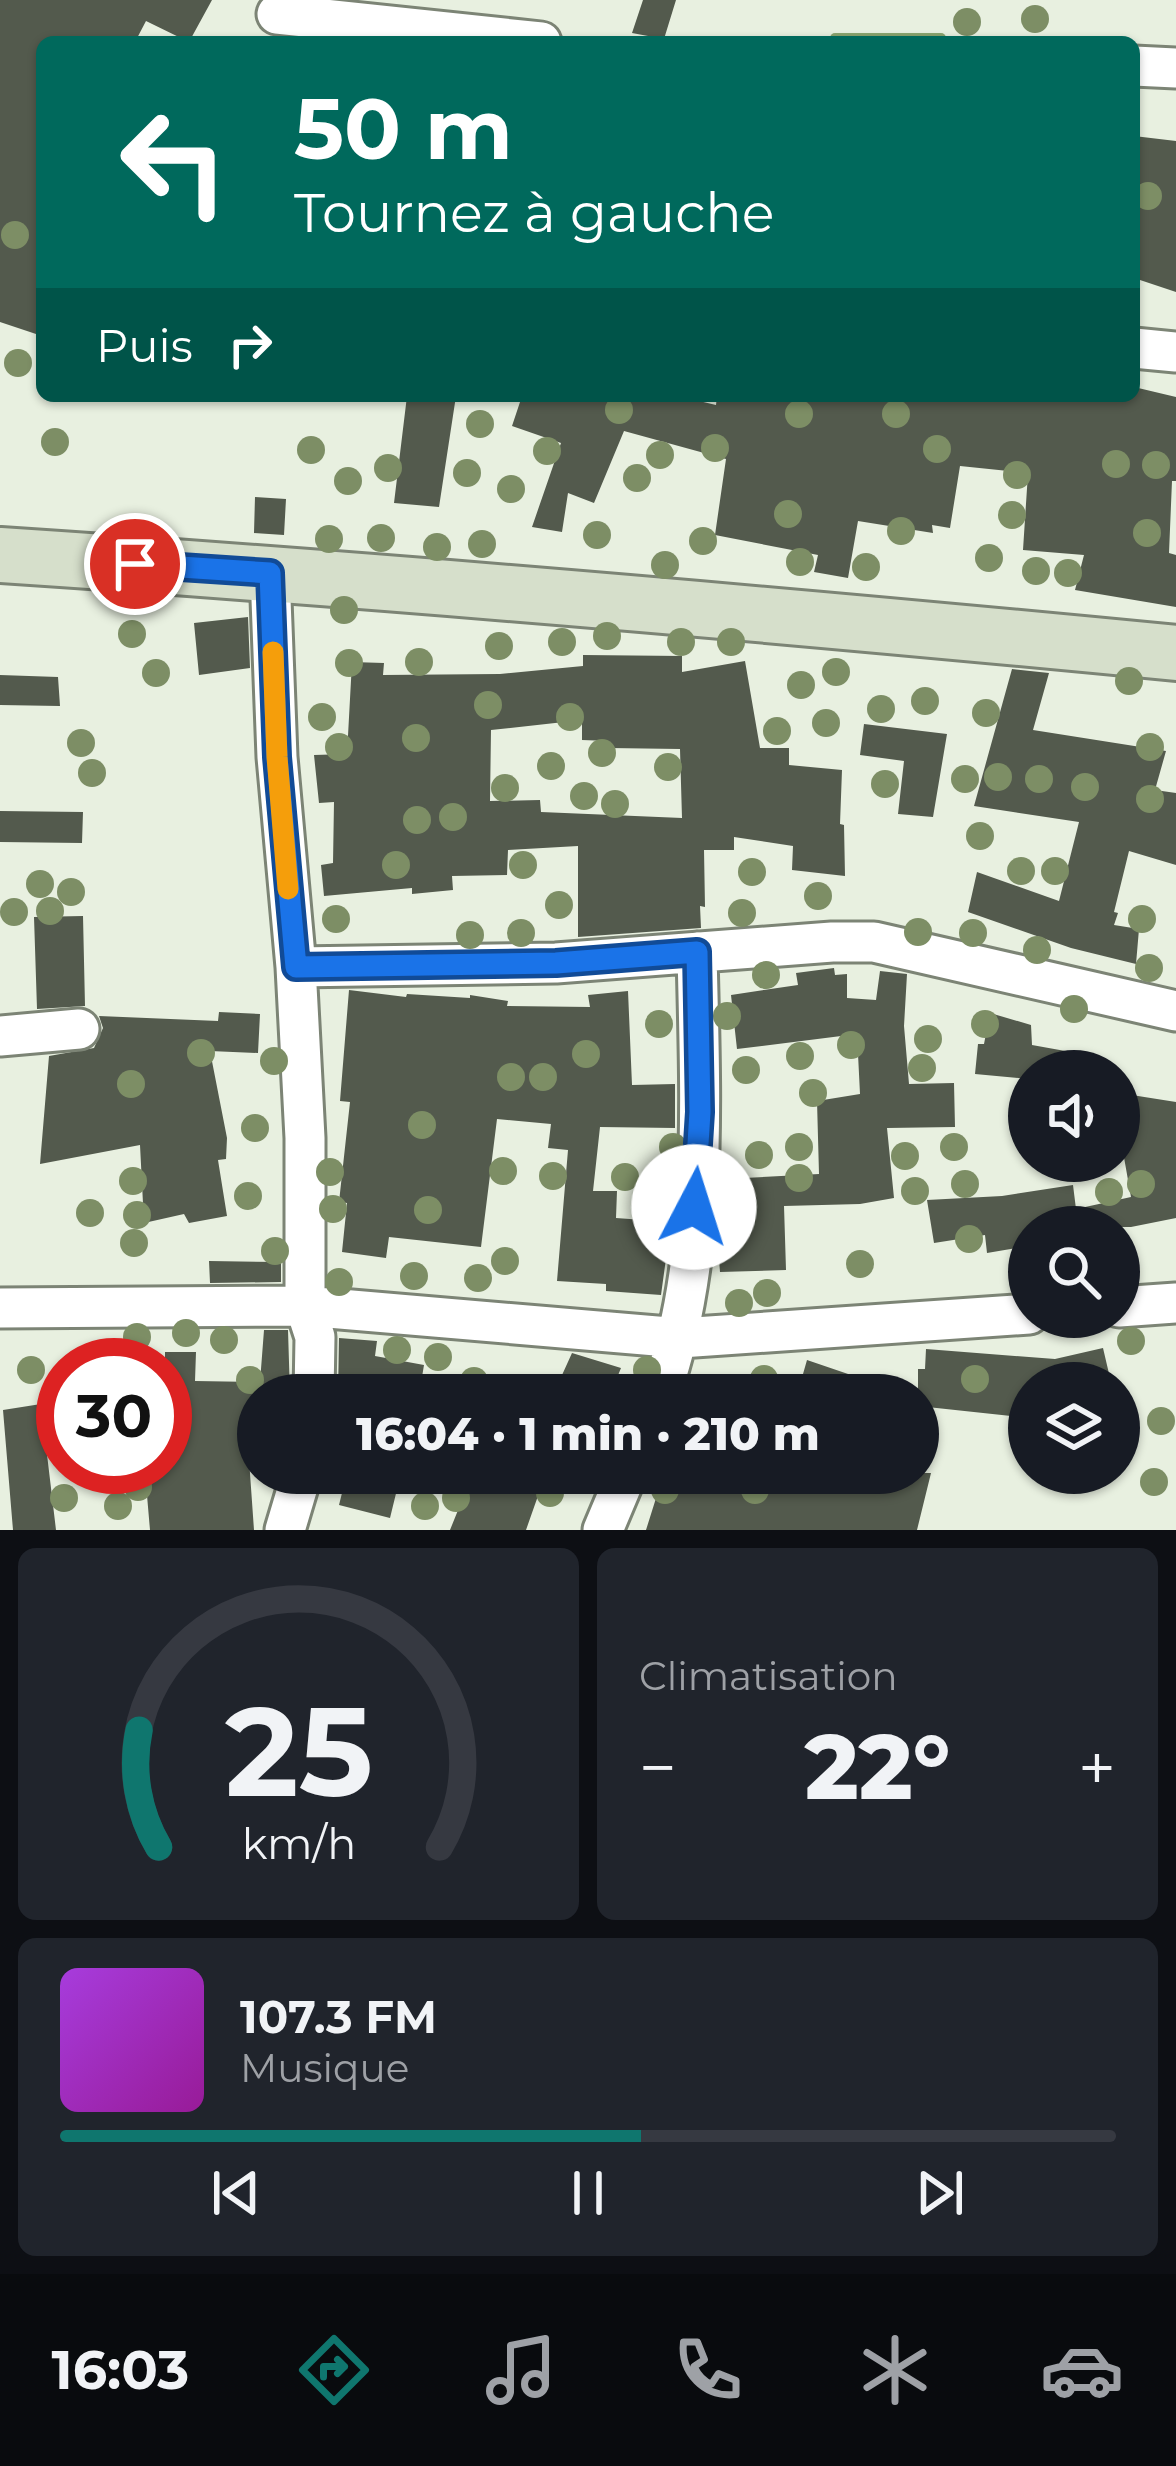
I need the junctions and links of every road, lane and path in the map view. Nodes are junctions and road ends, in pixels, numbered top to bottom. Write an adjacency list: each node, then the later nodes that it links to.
1 (277, 14): 2 (street)
2 (484, 36)
3 (1140, 66): 4 (street)
4 (1176, 68)
5 (1140, 349): 6 (street)
6 (1176, 352)
7 (0, 555): 8 (main road)
8 (270, 573): 9 (main road); 11 (street)
9 (1176, 653)
10 (697, 952): 11 (street); 12 (street); 20 (street)
11 (296, 967): 16 (street)
12 (1176, 1010)
13 (79, 1029): 14 (street)
14 (0, 1036)
15 (1176, 1303): 17 (street)
16 (304, 1306): 18 (street); 20 (street); 21 (street)
17 (1140, 1306)
18 (0, 1308)
19 (1008, 1315): 20 (street)
20 (680, 1338): 22 (street)
21 (314, 1374)
22 (667, 1374)
23 (296, 1494): 25 (street)
24 (618, 1494): 26 (street)
25 (286, 1530)
26 (602, 1530)

